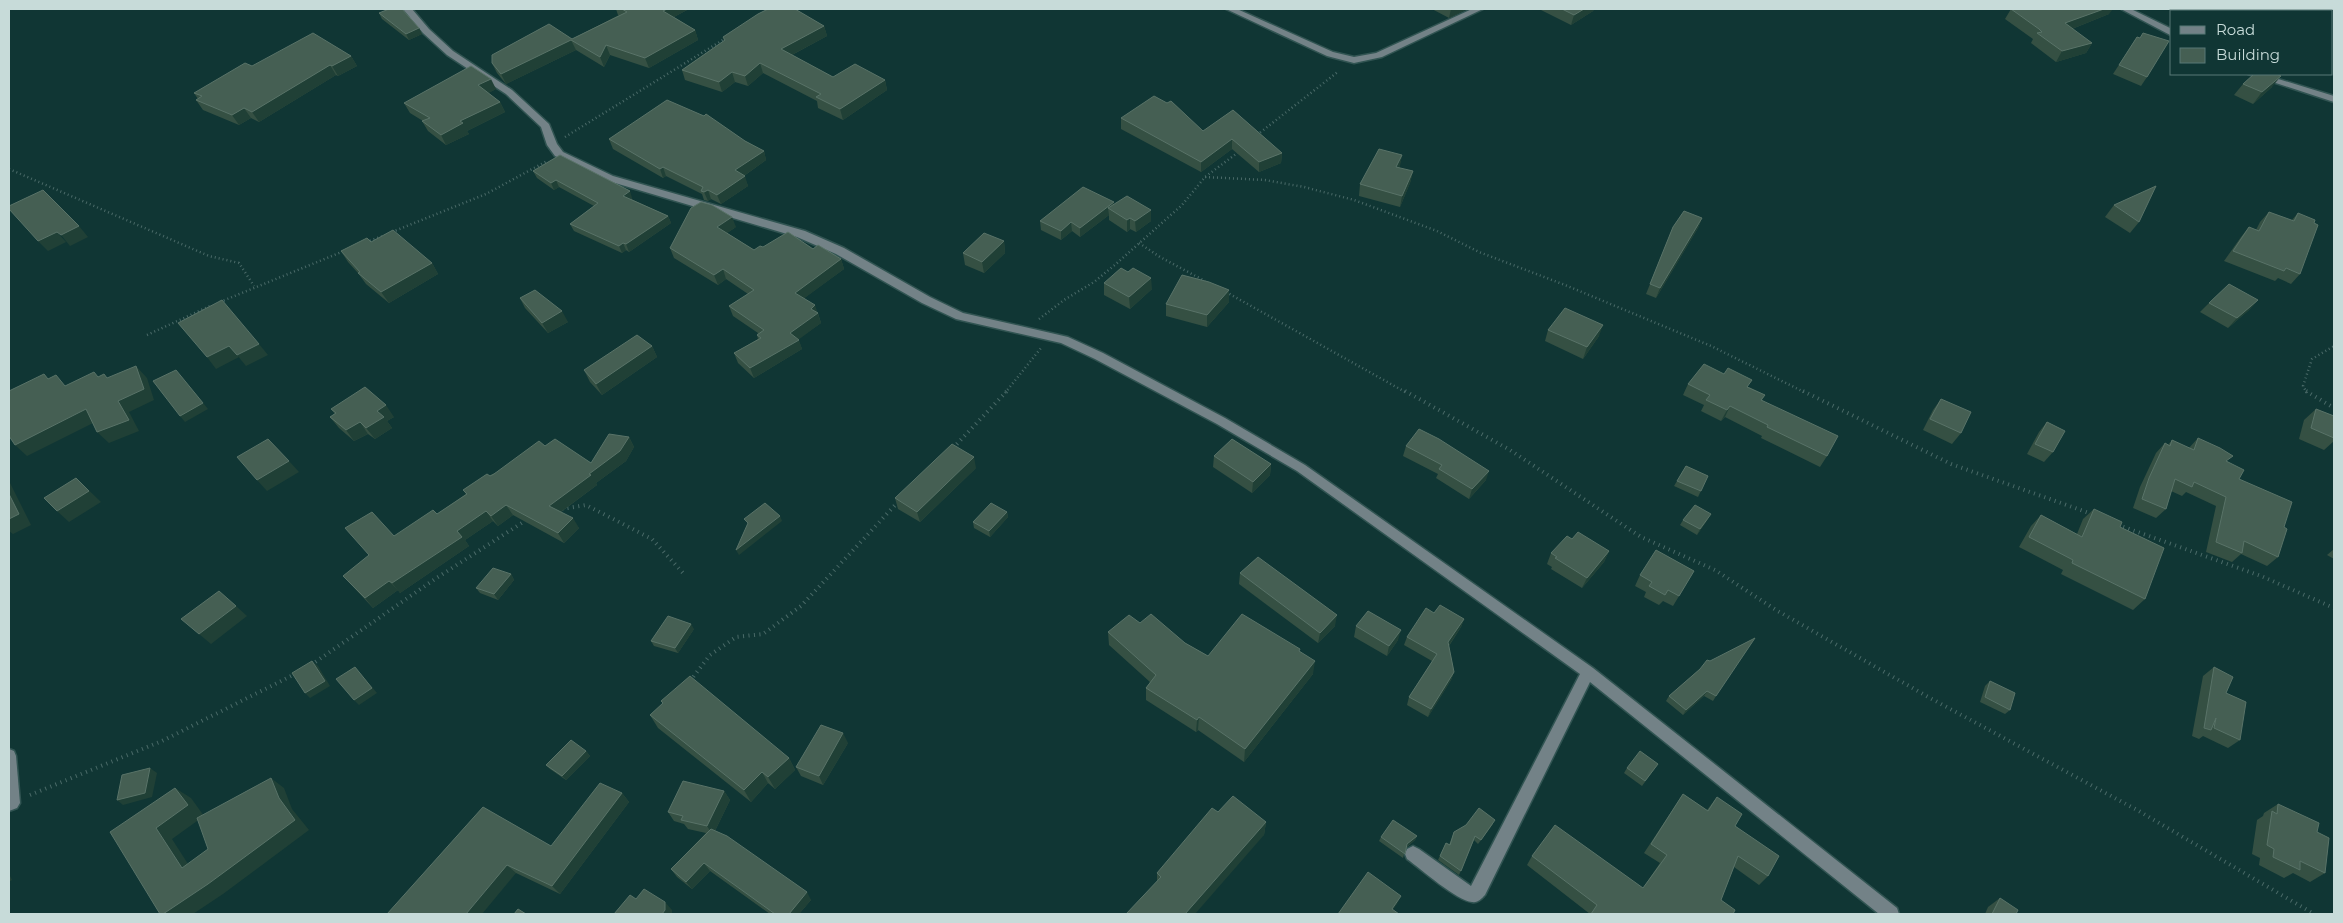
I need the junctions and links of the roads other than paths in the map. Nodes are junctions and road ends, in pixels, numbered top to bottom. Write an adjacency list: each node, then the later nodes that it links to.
1 (407, 9): 8 (street)
2 (1230, 9): 3 (street)
3 (1479, 9)
4 (2125, 9): 5 (street)
5 (2170, 32)
6 (2256, 75): 7 (street)
7 (2334, 99)
8 (1588, 672): 11 (street); 12 (street)
9 (9, 756): 10 (street)
10 (10, 803)
11 (1413, 854)
12 (1891, 914)

